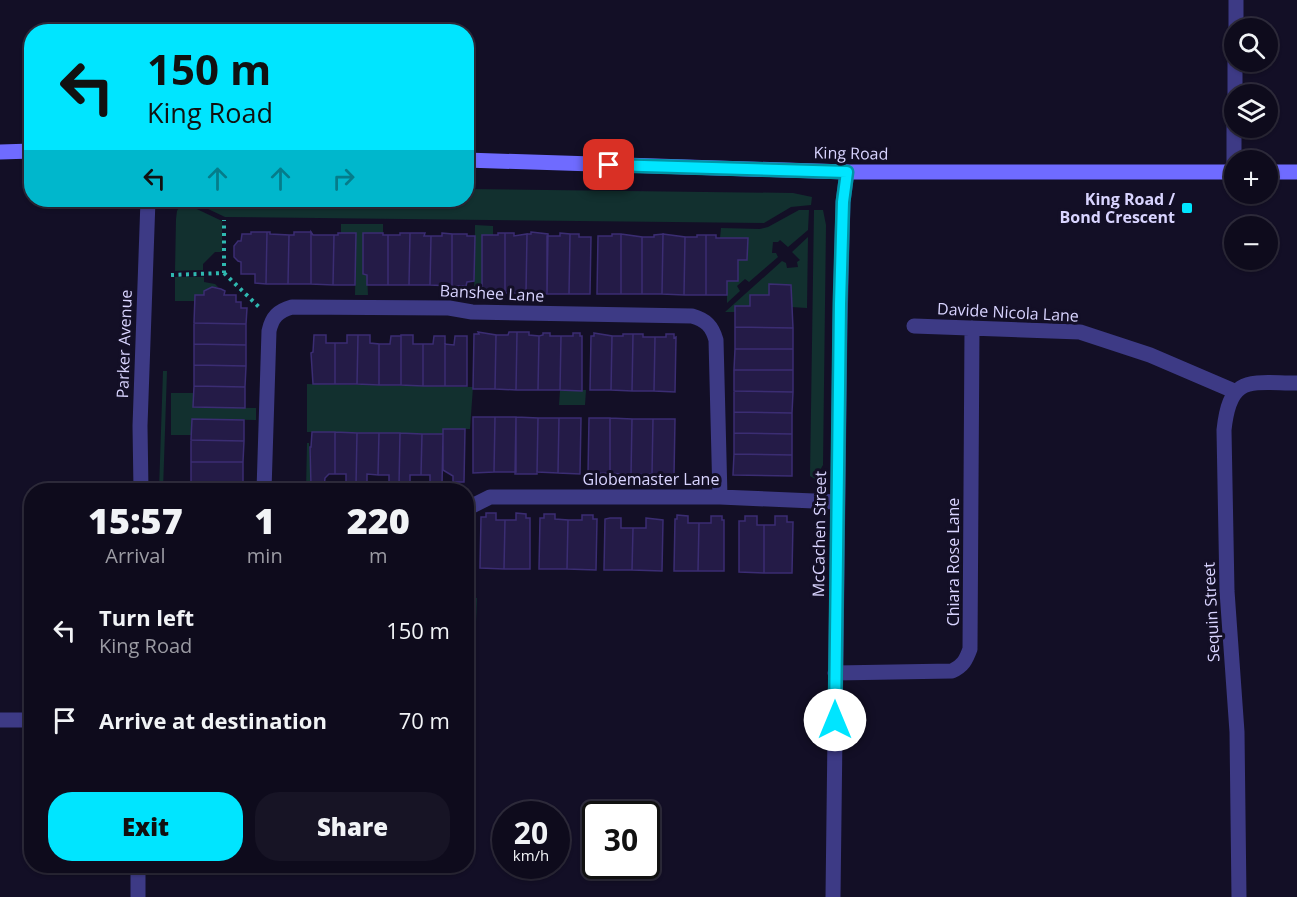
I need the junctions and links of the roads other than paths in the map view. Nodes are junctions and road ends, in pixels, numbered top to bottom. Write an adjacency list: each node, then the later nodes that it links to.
1 (1236, 0): 2 (street)
2 (1236, 18)
3 (24, 151): 4 (main road)
4 (0, 152)
5 (474, 160): 6 (main road, King Road)
6 (847, 172): 7 (main road, King Road); 18 (street, McCachen Street)
7 (1224, 172)
8 (1278, 172): 9 (main road)
9 (1297, 172)
10 (148, 207): 15 (street, Parker Avenue)
11 (914, 326): 12 (street, Davide Nicola Lane)
12 (972, 328): 14 (street, Davide Nicola Lane); 20 (street, Chiara Rose Lane)
13 (1297, 383): 14 (street)
14 (1234, 391): 26 (street, Sequin Street)
15 (141, 483)
16 (264, 483): 17 (street, Banshee Lane)
17 (720, 497): 18 (street, Globemaster Lane); 19 (street, Globemaster Lane)
18 (837, 502): 20 (street, McCachen Street)
19 (474, 505)
20 (835, 672): 25 (street, McCachen Street)
21 (0, 720): 22 (street)
22 (24, 720)
23 (138, 873): 24 (street)
24 (138, 897)
25 (833, 897)
26 (1239, 897)

